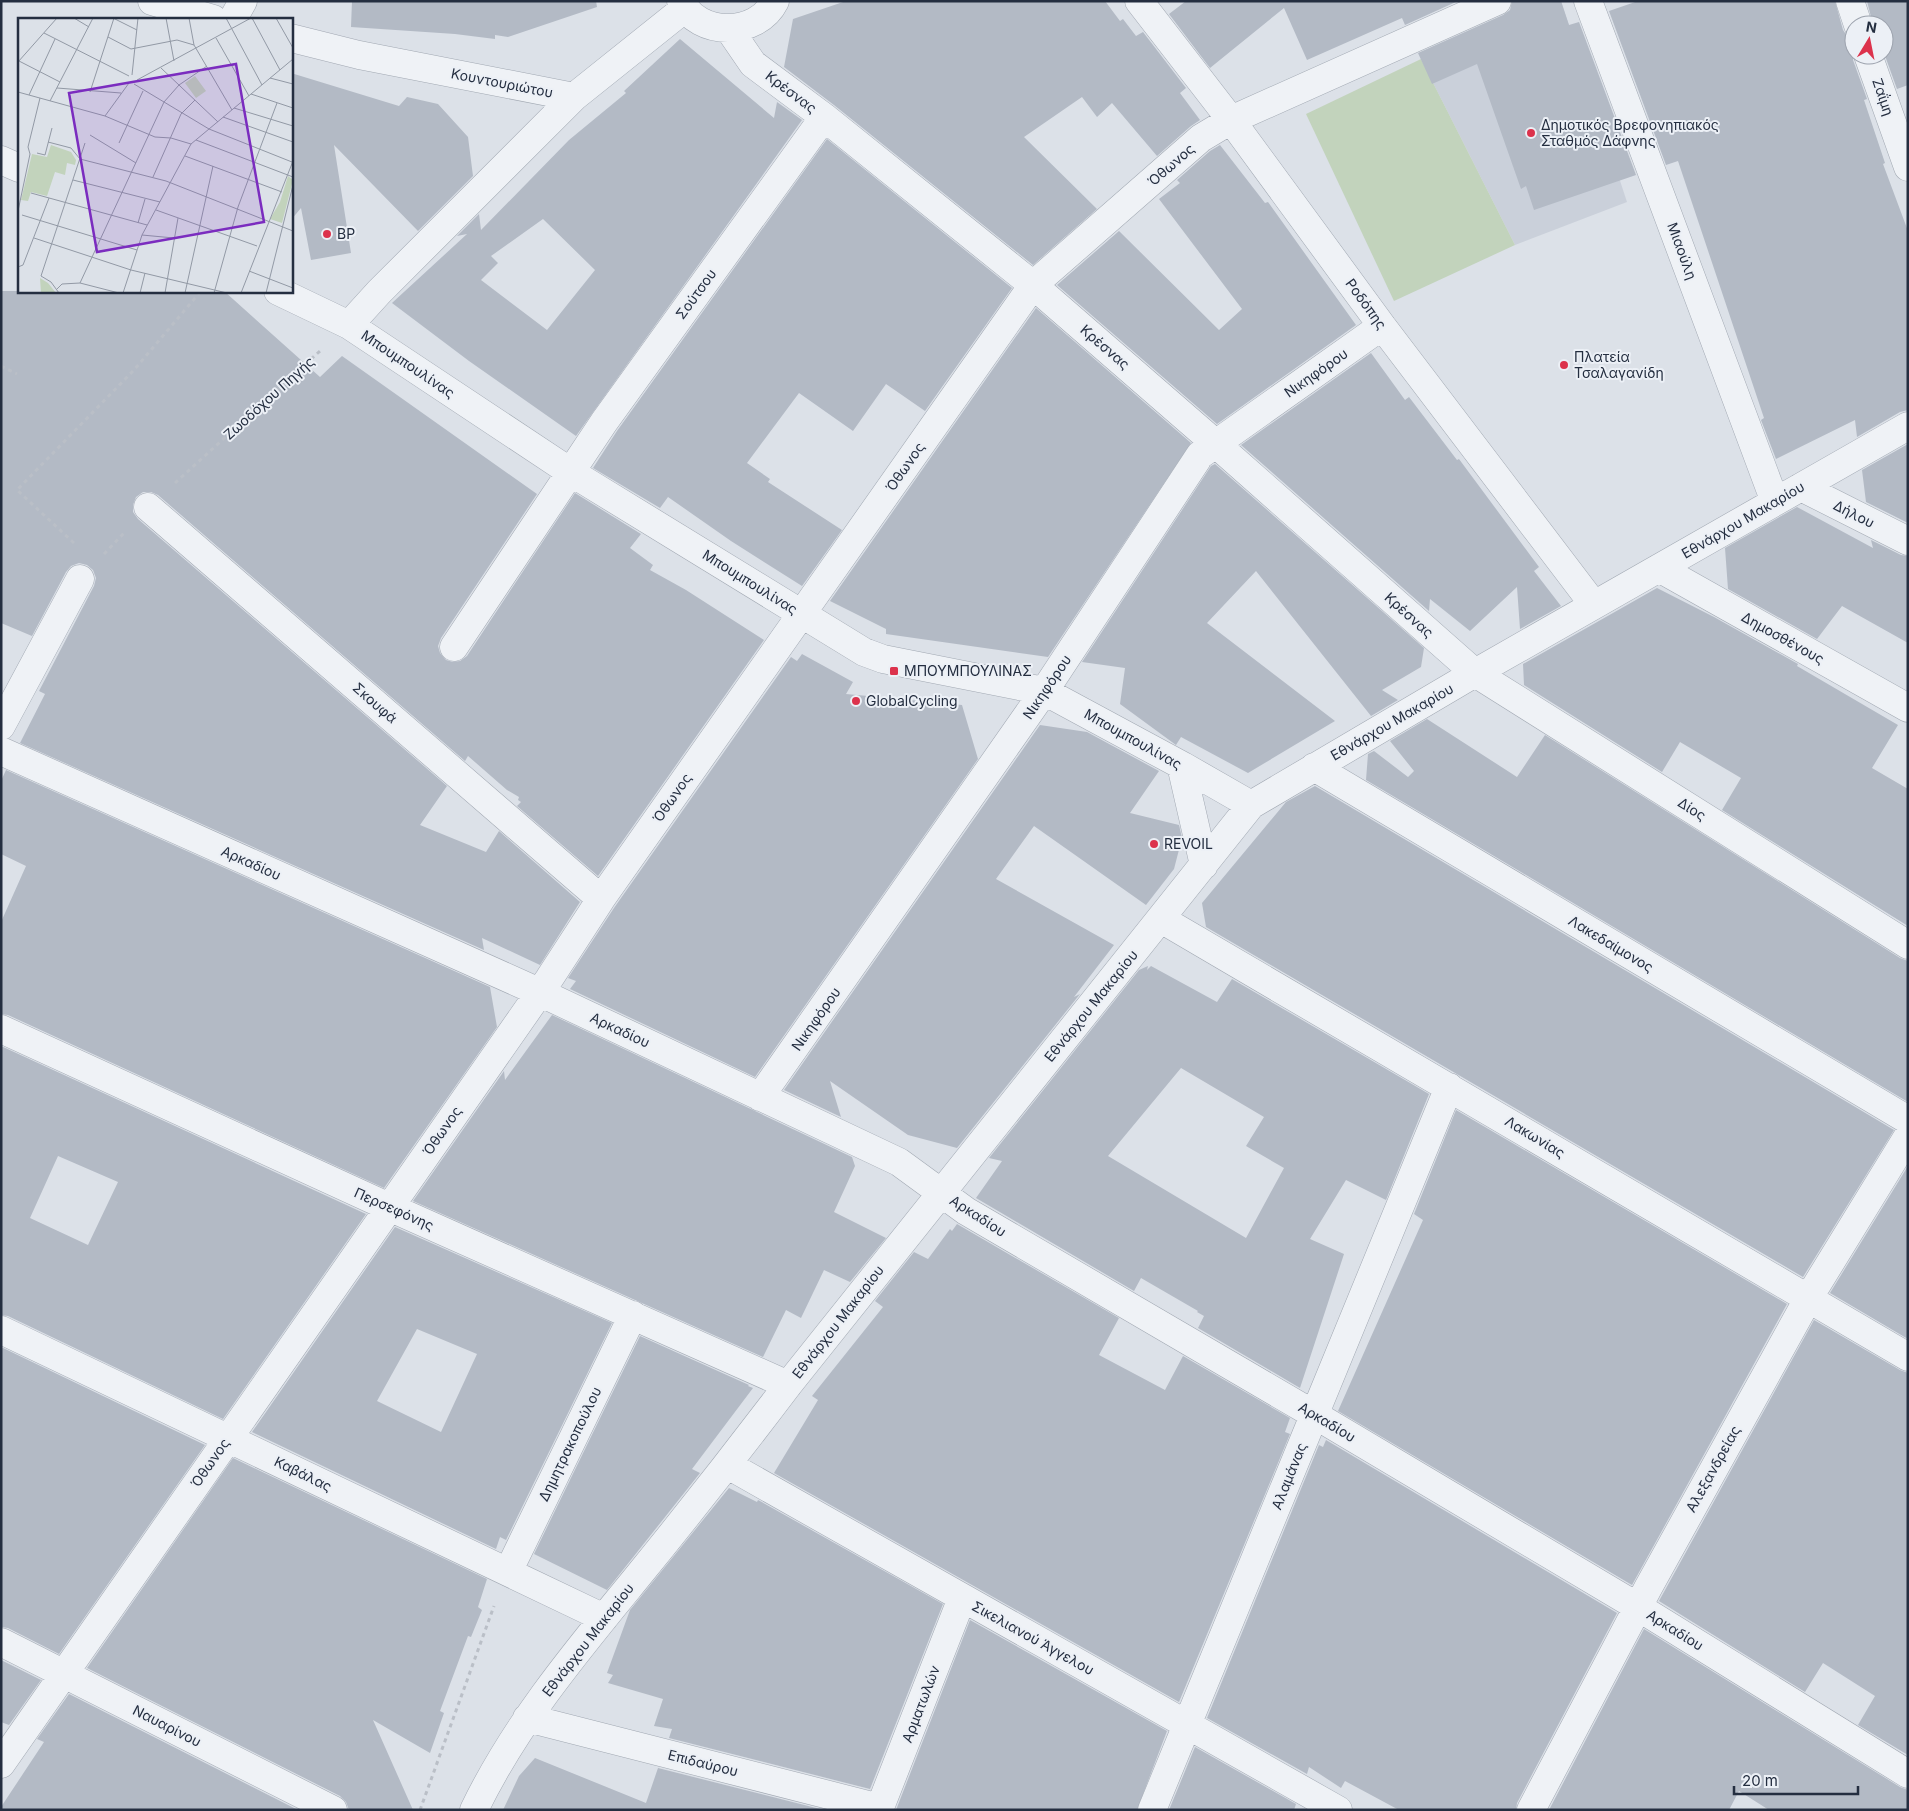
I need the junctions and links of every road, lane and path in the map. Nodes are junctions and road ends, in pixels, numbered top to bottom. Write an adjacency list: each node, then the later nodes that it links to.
1 (152, 1): 10 (street)
2 (242, 1): 11 (street)
3 (775, 1): 12 (street)
4 (1140, 1): 17 (street, Ροδόπης)
5 (1497, 1): 17 (street, Όθωνος)
6 (1588, 1): 32 (street, Μιαούλη)
7 (1850, 1): 9 (street)
8 (682, 5): 12 (street); 15 (street)
9 (1855, 15)
10 (210, 18)
11 (234, 18)
12 (729, 29): 16 (street, Κρέσνας)
13 (292, 38): 15 (street, Κουντουριώτου)
14 (1872, 65): 19 (street, Ζαΐμη)
15 (574, 98): 24 (street)
16 (824, 117): 21 (street, Κρέσνας); 30 (street, Σούτσου)
17 (1231, 120): 21 (street, Όθωνος); 25 (street, Ροδόπης)
18 (1, 160): 20 (street)
19 (1908, 167)
20 (18, 168)
21 (1033, 285): 29 (street, Κρέσνας); 38 (street, Όθωνος)
22 (200, 292): 36 (path)
23 (280, 292): 24 (street, Μπουμπουλίνας)
24 (349, 325): 30 (street, Μπουμπουλίνας); 33 (path, Ζωοδόχου Πηγής)
25 (1382, 326): 29 (street, Νικηφόρου); 37 (street, Ροδόπης)
26 (1, 366): 27 (path)
27 (17, 374)
28 (1908, 426): 31 (street, Εθνάρχου Μακαρίου)
29 (1216, 444): 40 (street, Κρέσνας); 41 (street, Νικηφόρου)
30 (572, 473): 38 (street, Μπουμπουλίνας); 39 (street, Σούτσου)
31 (1801, 487): 32 (street, Εθνάρχου Μακαρίου); 34 (street, Δήλου)
32 (1775, 502): 35 (street, Εθνάρχου Μακαρίου)
33 (148, 507): 36 (path, Ζωοδόχου Πηγής); 49 (street, Σκουφά)
34 (1908, 541)
35 (1659, 568): 37 (street, Εθνάρχου Μακαρίου); 42 (street, Δημοσθένους)
36 (88, 571): 43 (street)
37 (1594, 605): 40 (street, Εθνάρχου Μακαρίου)
38 (802, 614): 41 (street, Μπουμπουλίνας); 49 (street, Όθωνος)
39 (454, 647)
40 (1475, 673): 46 (street, Εθνάρχου Μακαρίου); 51 (street, Δίος)
41 (1044, 691): 45 (street, Μπουμπουλίνας); 55 (street, Νικηφόρου)
42 (1908, 708)
43 (1, 726)
44 (1, 751): 52 (street, Αρκαδίου)
45 (1181, 765): 47 (street, Μπουμπουλίνας); 48 (street)
46 (1314, 767): 47 (street, Εθνάρχου Μακαρίου); 56 (street, Λακεδαίμονος)
47 (1251, 805): 48 (street, Εθνάρχου Μακαρίου)
48 (1204, 865): 50 (street, Εθνάρχου Μακαρίου)
49 (602, 898): 52 (street, Όθωνος)
50 (1161, 919): 54 (street, Λακωνίας); 58 (street, Εθνάρχου Μακαρίου)
51 (1908, 945)
52 (539, 992): 55 (street, Αρκαδίου); 59 (street, Όθωνος)
53 (1, 1029): 59 (street, Περσεφόνης)
54 (1449, 1087): 60 (street, Λακωνίας); 65 (street, Αλαμάνας)
55 (760, 1097): 58 (street, Αρκαδίου)
56 (1908, 1120)
57 (1908, 1136): 60 (street, Αλεξανδρείας)
58 (941, 1192): 64 (street, Εθνάρχου Μακαρίου); 65 (street, Αρκαδίου)
59 (389, 1207): 61 (street, Περσεφόνης); 66 (street, Όθωνος)
60 (1808, 1299): 63 (street, Λακωνίας); 70 (street, Αλεξανδρείας)
61 (633, 1315): 64 (street, Περσεφόνης); 68 (street, Δημητρακοπούλου)
62 (1, 1330): 66 (street, Καβάλας)
63 (1908, 1356)
64 (788, 1385): 67 (street, Εθνάρχου Μακαρίου)
65 (1315, 1415): 70 (street, Αρκαδίου); 75 (street, Αλαμάνας)
66 (228, 1438): 68 (street, Καβάλας); 73 (street, Όθωνος)
67 (728, 1465): 69 (street, Σικελιανού Άγγελου); 71 (street, Εθνάρχου Μακαρίου)
68 (508, 1572): 71 (street, Καβάλας); 80 (path)
69 (962, 1598): 75 (street, Σικελιανού Άγγελου); 78 (street, Αρματωλών)
70 (1638, 1607): 77 (street, Αρκαδίου); 84 (street, Αλεξανδρείας)
71 (604, 1618): 74 (street, Εθνάρχου Μακαρίου)
72 (1, 1642): 73 (street, Ναυαρίνου)
73 (64, 1674): 76 (street, Όθωνος); 79 (street, Ναυαρίνου)
74 (527, 1718): 78 (street, Επιδαύρου); 81 (street, Εθνάρχου Μακαρίου)
75 (1187, 1724): 82 (street, Αλαμάνας); 83 (street, Σικελιανού Άγγελου)
76 (1, 1764)
77 (1908, 1774)
78 (880, 1809)
79 (334, 1810)
80 (420, 1810)
81 (474, 1810)
82 (1152, 1810)
83 (1338, 1810)
84 (1531, 1810)

